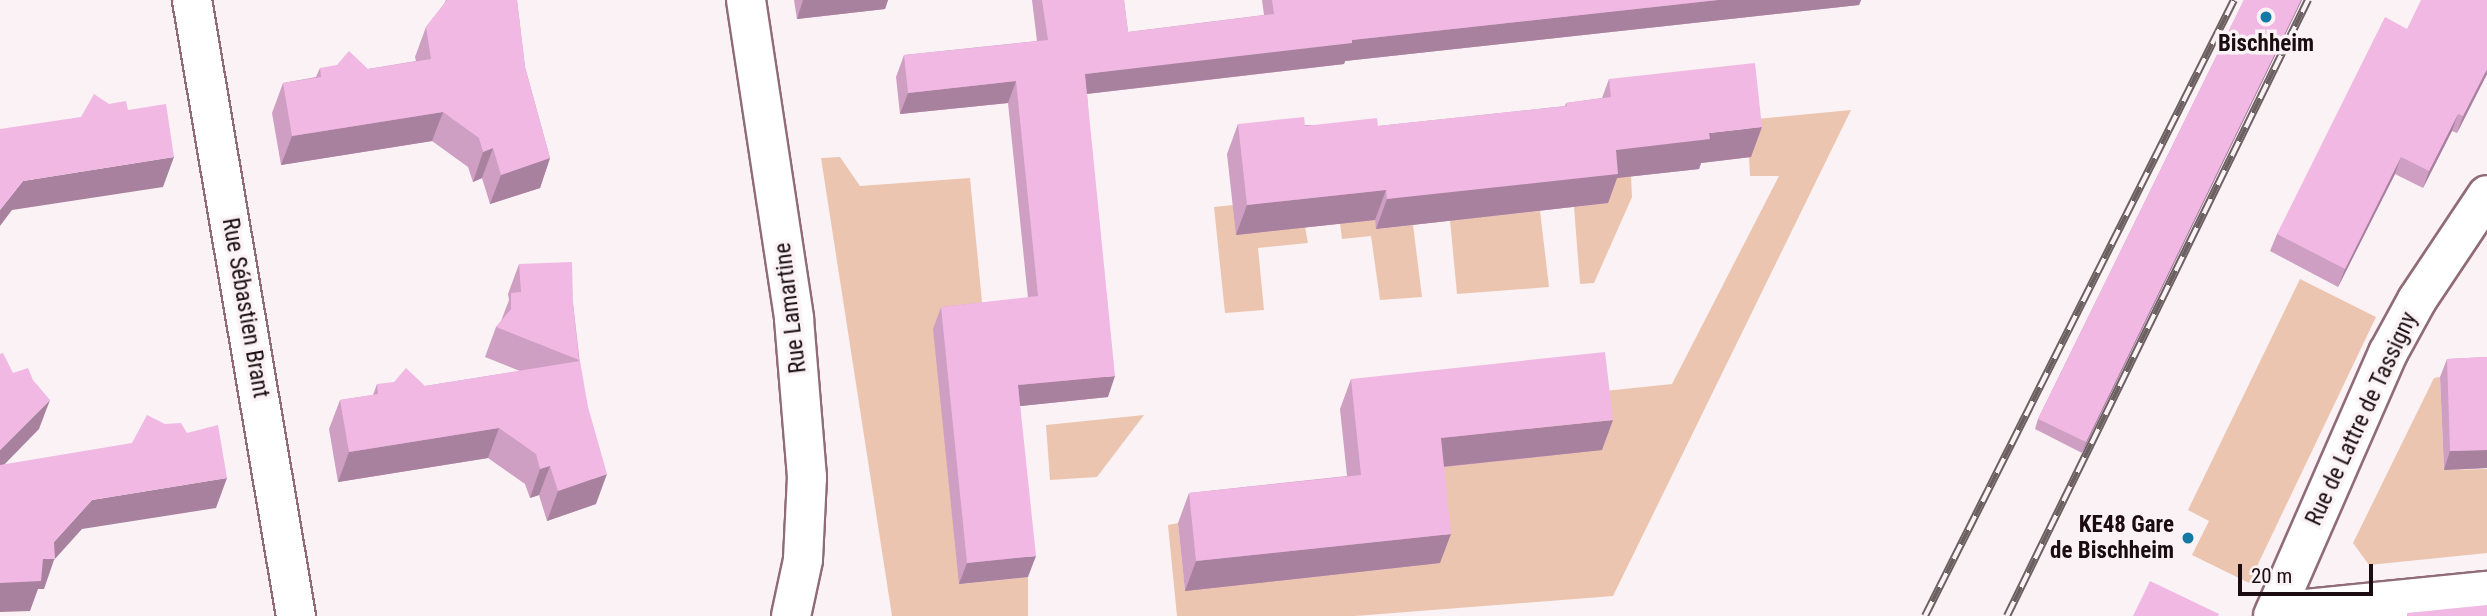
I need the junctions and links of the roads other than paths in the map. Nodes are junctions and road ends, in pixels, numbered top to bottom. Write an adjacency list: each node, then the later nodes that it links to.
1 (192, 0): 6 (street, Rue Sébastien Brant)
2 (746, 0): 7 (street, Rue Lamartine)
3 (2487, 195): 5 (street, Rue de Lattre de Tassigny)
4 (2487, 591): 5 (street)
5 (2274, 614)
6 (296, 616)
7 (791, 616)

